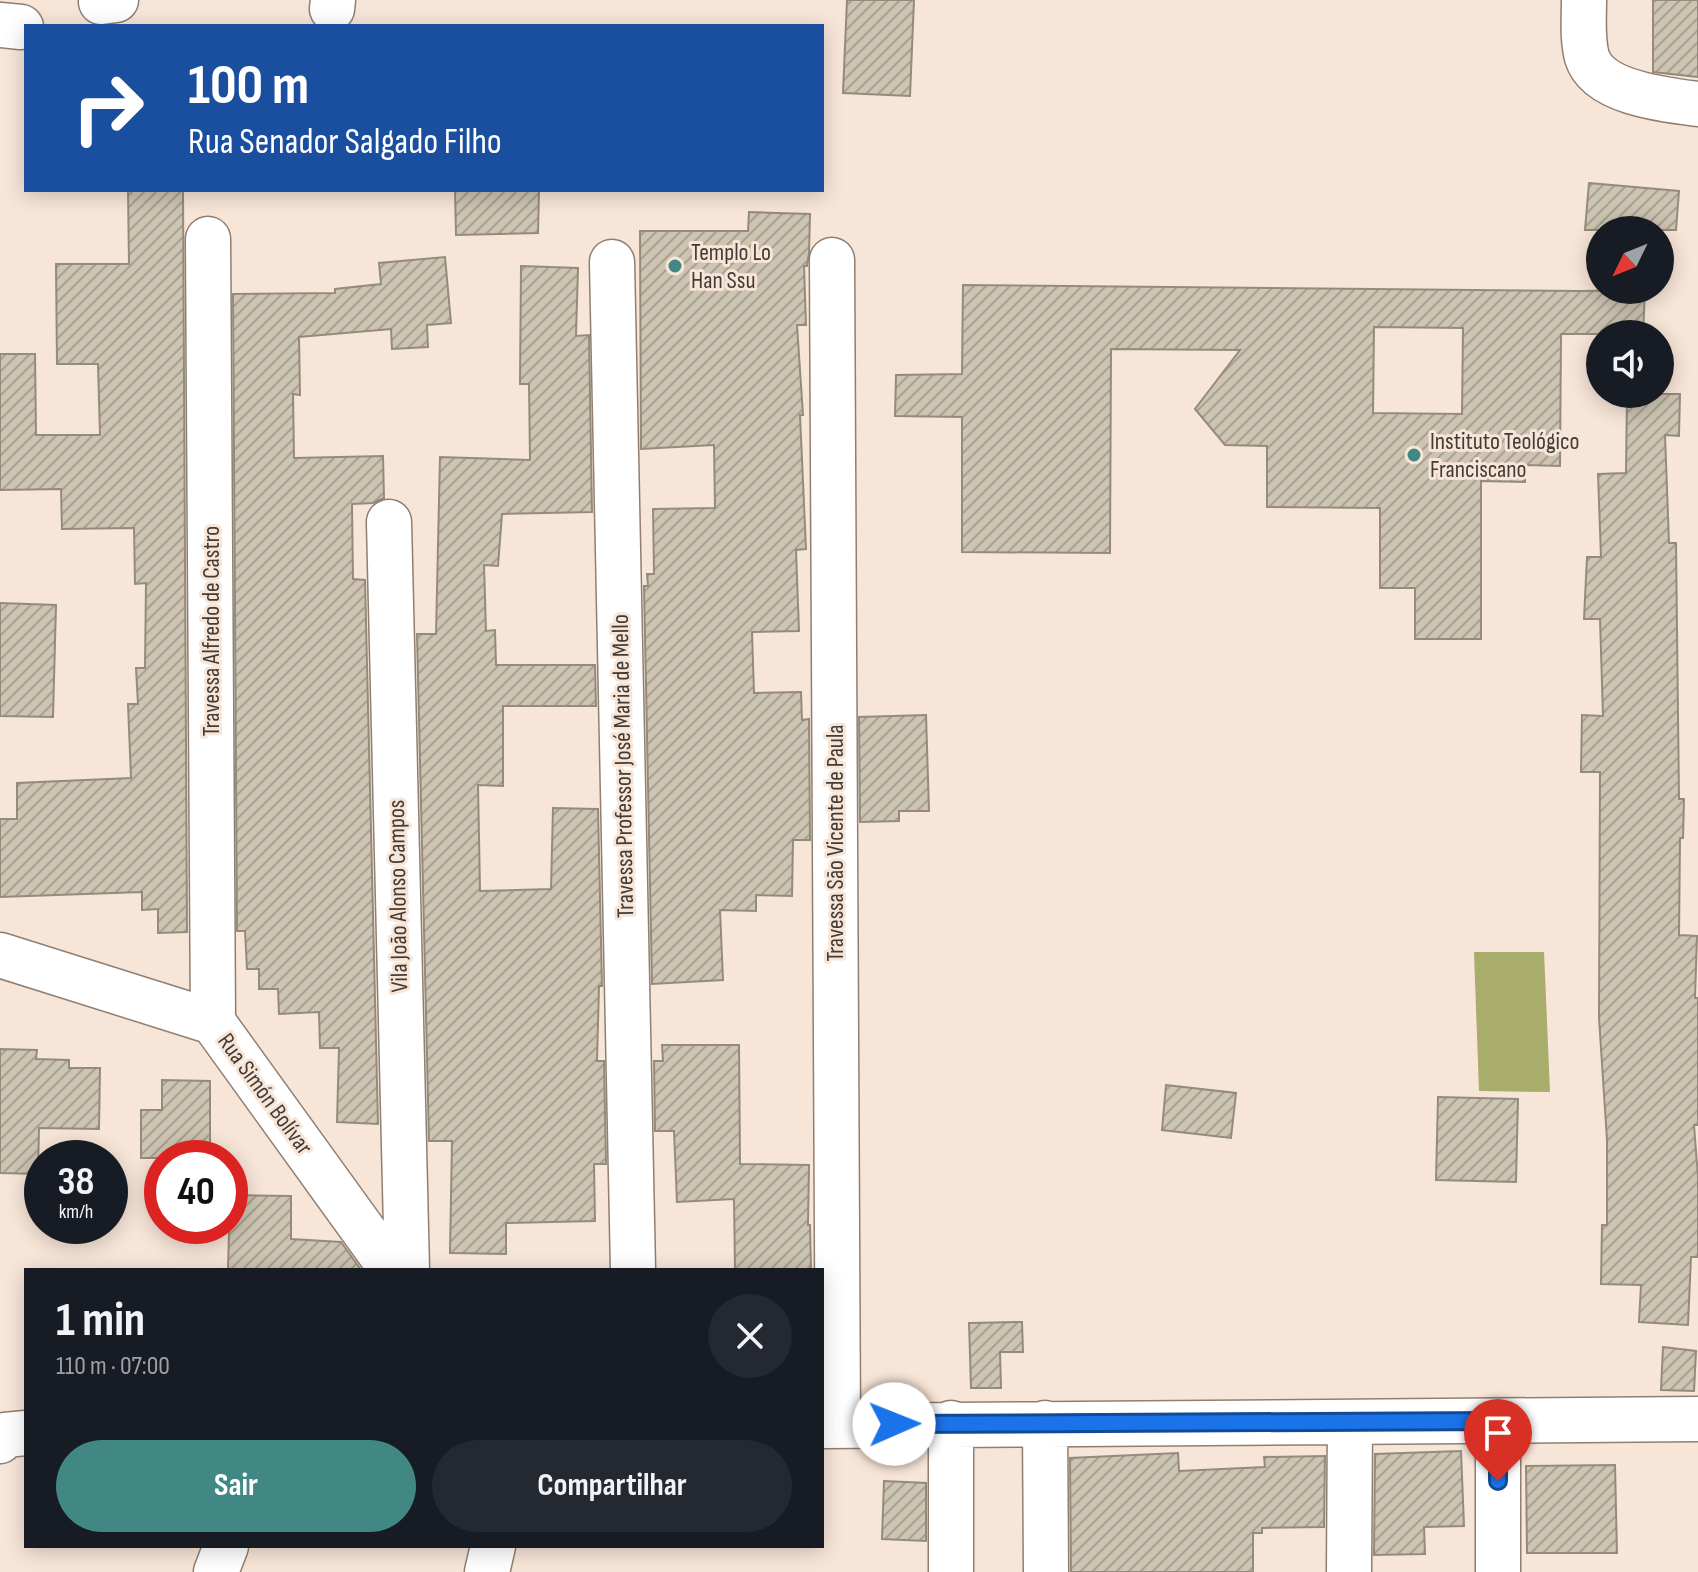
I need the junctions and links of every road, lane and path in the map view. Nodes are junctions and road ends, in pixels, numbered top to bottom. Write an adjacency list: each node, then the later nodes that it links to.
1 (1584, 0): 2 (street)
2 (1698, 104)
3 (208, 239): 8 (street, Travessa Alfredo de Castro)
4 (832, 260): 17 (street, Travessa São Vicente de Paula)
5 (612, 262): 11 (street, Travessa Professor José Maria de Mello)
6 (389, 522): 10 (street, Vila João Alonso Campos)
7 (0, 955): 8 (street, Rua Simón Bolívar)
8 (213, 1022): 9 (street, Rua Simón Bolívar)
9 (391, 1268)
10 (407, 1268)
11 (633, 1268)
12 (1698, 1419): 13 (street)
13 (1498, 1421): 16 (street); 27 (street)
14 (951, 1423): 15 (street); 17 (street); 24 (street)
15 (1045, 1423): 16 (street); 25 (street)
16 (1350, 1423): 26 (street)
17 (830, 1426)
18 (24, 1433): 19 (street)
19 (0, 1441)
20 (225, 1548): 22 (street)
21 (493, 1548): 23 (street)
22 (216, 1572)
23 (487, 1572)
24 (951, 1572)
25 (1046, 1572)
26 (1349, 1572)
27 (1498, 1572)

